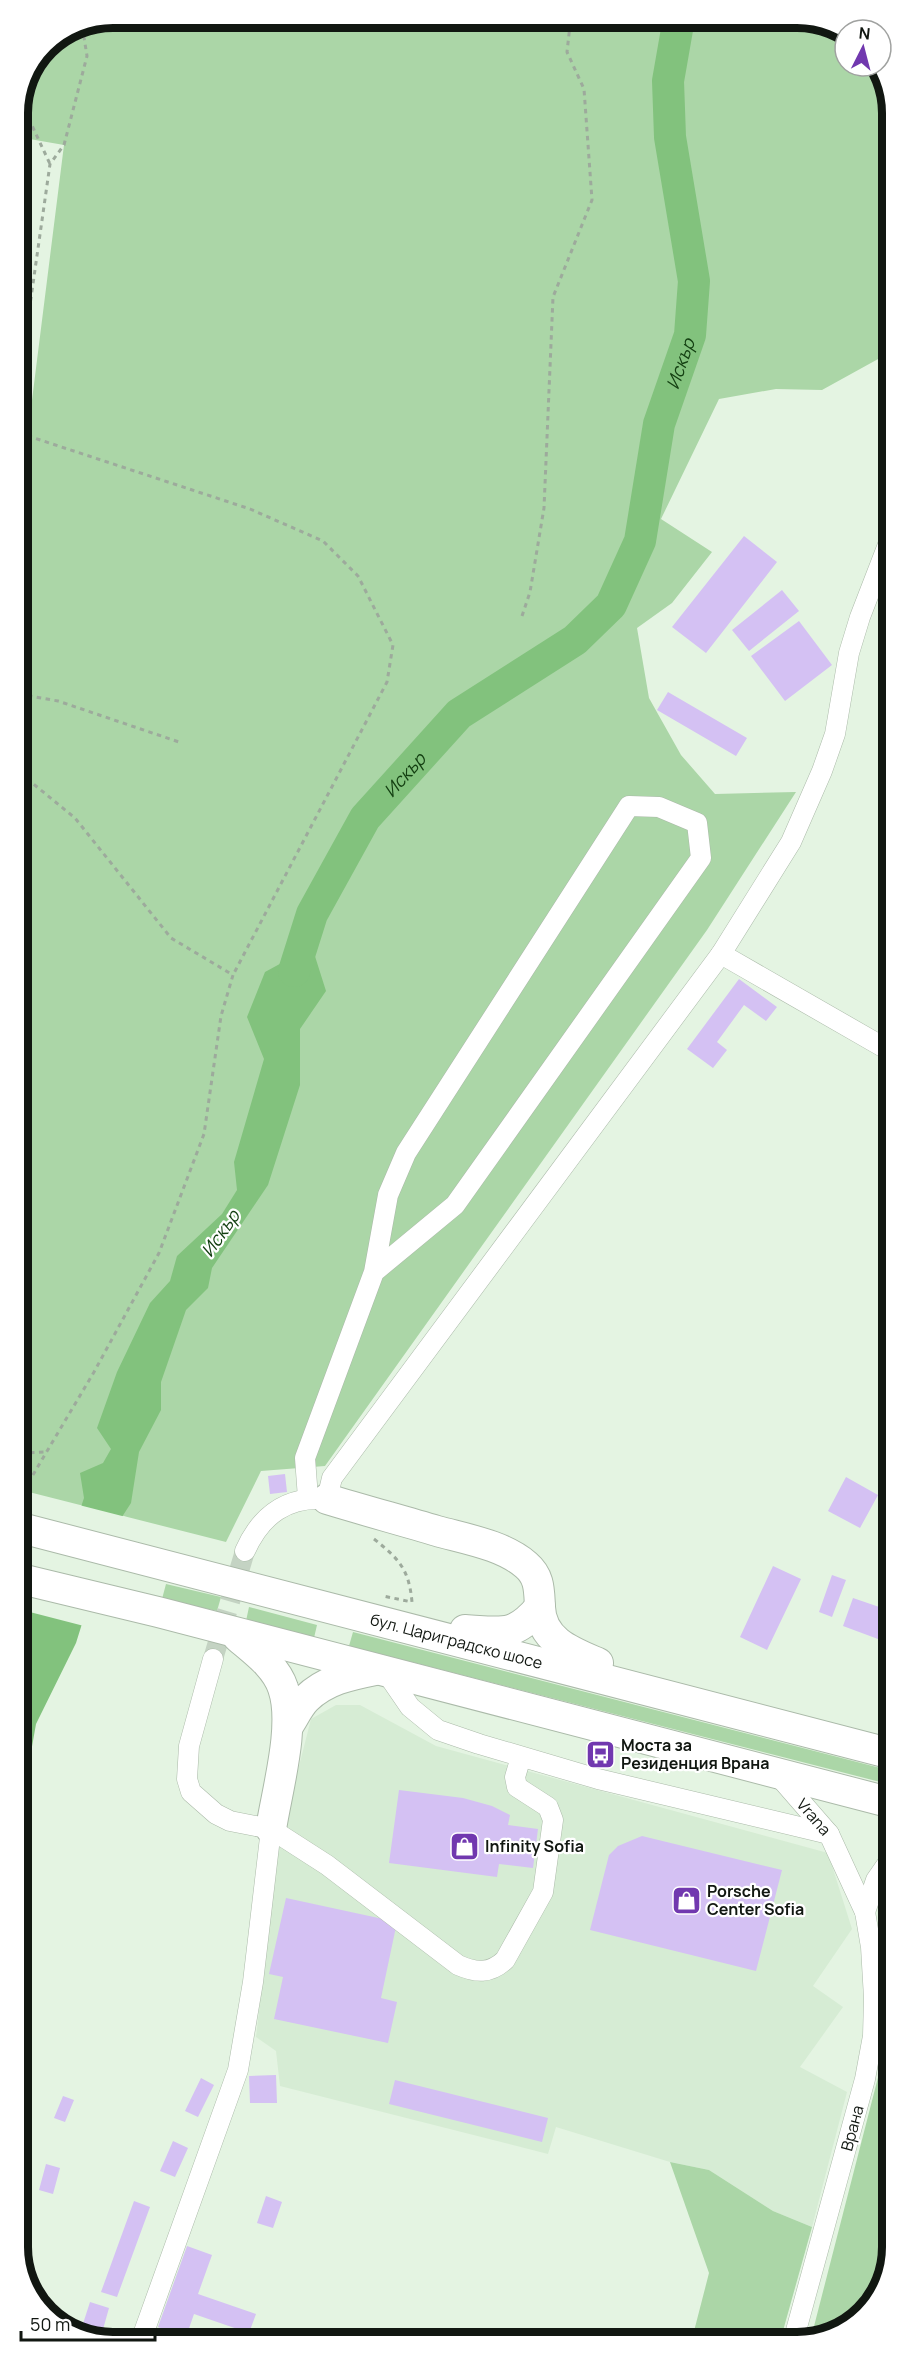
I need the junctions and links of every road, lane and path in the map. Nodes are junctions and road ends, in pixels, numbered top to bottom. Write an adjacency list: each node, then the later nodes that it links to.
1 (570, 29): 8 (path)
2 (84, 34): 4 (path)
3 (29, 119): 4 (path)
4 (50, 164): 5 (path)
5 (29, 312)
6 (29, 436): 13 (path)
7 (882, 561): 12 (street)
8 (522, 616)
9 (29, 696): 10 (path)
10 (179, 742)
11 (29, 780): 13 (path)
12 (721, 954): 14 (street); 19 (street)
13 (232, 975): 16 (path)
14 (882, 1047)
15 (374, 1272): 15 (street); 19 (street)
16 (46, 1452): 17 (path); 18 (path)
17 (29, 1453)
18 (29, 1481)
19 (318, 1498): 22 (street); 25 (highway)
20 (29, 1530): 26 (highway, бул. Цариградско шосе)
21 (370, 1535): 24 (path)
22 (245, 1551)
23 (29, 1581): 27 (highway)
24 (378, 1594)
25 (540, 1607): 26 (highway); 30 (highway)
26 (403, 1627): 30 (highway, бул. Цариградско шосе)
27 (233, 1633): 29 (highway); 31 (highway)
28 (213, 1659): 36 (street)
29 (381, 1671): 31 (highway); 33 (street); 34 (highway)
30 (687, 1700): 32 (highway, бул. Цариградско шосе)
31 (288, 1726): 36 (highway)
32 (882, 1751)
33 (521, 1757): 36 (street); 37 (street)
34 (776, 1773): 35 (highway); 37 (street, Vrana)
35 (882, 1800)
36 (271, 1829): 42 (street)
37 (829, 1834): 39 (street, Vrana)
38 (882, 1864): 39 (street)
39 (845, 1866): 41 (street, Vrana)
40 (882, 1871): 41 (street)
41 (865, 1912): 43 (street, Врана)
42 (144, 2332)
43 (796, 2332)

